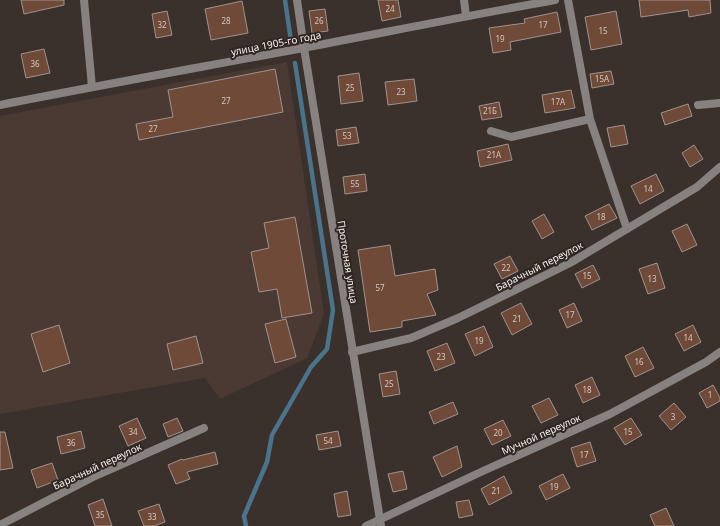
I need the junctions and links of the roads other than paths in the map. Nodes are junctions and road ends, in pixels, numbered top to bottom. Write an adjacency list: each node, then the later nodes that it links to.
1 (84, 0): 8 (street)
2 (297, 0): 7 (street, Проточная улица)
3 (464, 0): 6 (street)
4 (556, 0): 6 (street, улица 1905-го года)
5 (568, 0): 12 (street)
6 (466, 16): 7 (street, улица 1905-го года)
7 (304, 48): 8 (street, улица 1905-го года); 16 (street, Проточная улица)
8 (92, 87): 11 (street, улица 1905-го года)
9 (720, 103): 10 (street)
10 (698, 105)
11 (0, 106)
12 (590, 119): 13 (street); 15 (street)
13 (491, 131)
14 (720, 167): 15 (street, Барачный переулок)
15 (627, 229): 16 (street, Барачный переулок)
16 (352, 352): 19 (street, Проточная улица)
17 (720, 352): 19 (street, Мучной переулок)
18 (204, 428): 20 (street, Барачный переулок)
19 (380, 523): 21 (street, Мучной переулок)
20 (0, 525)
21 (366, 526)

